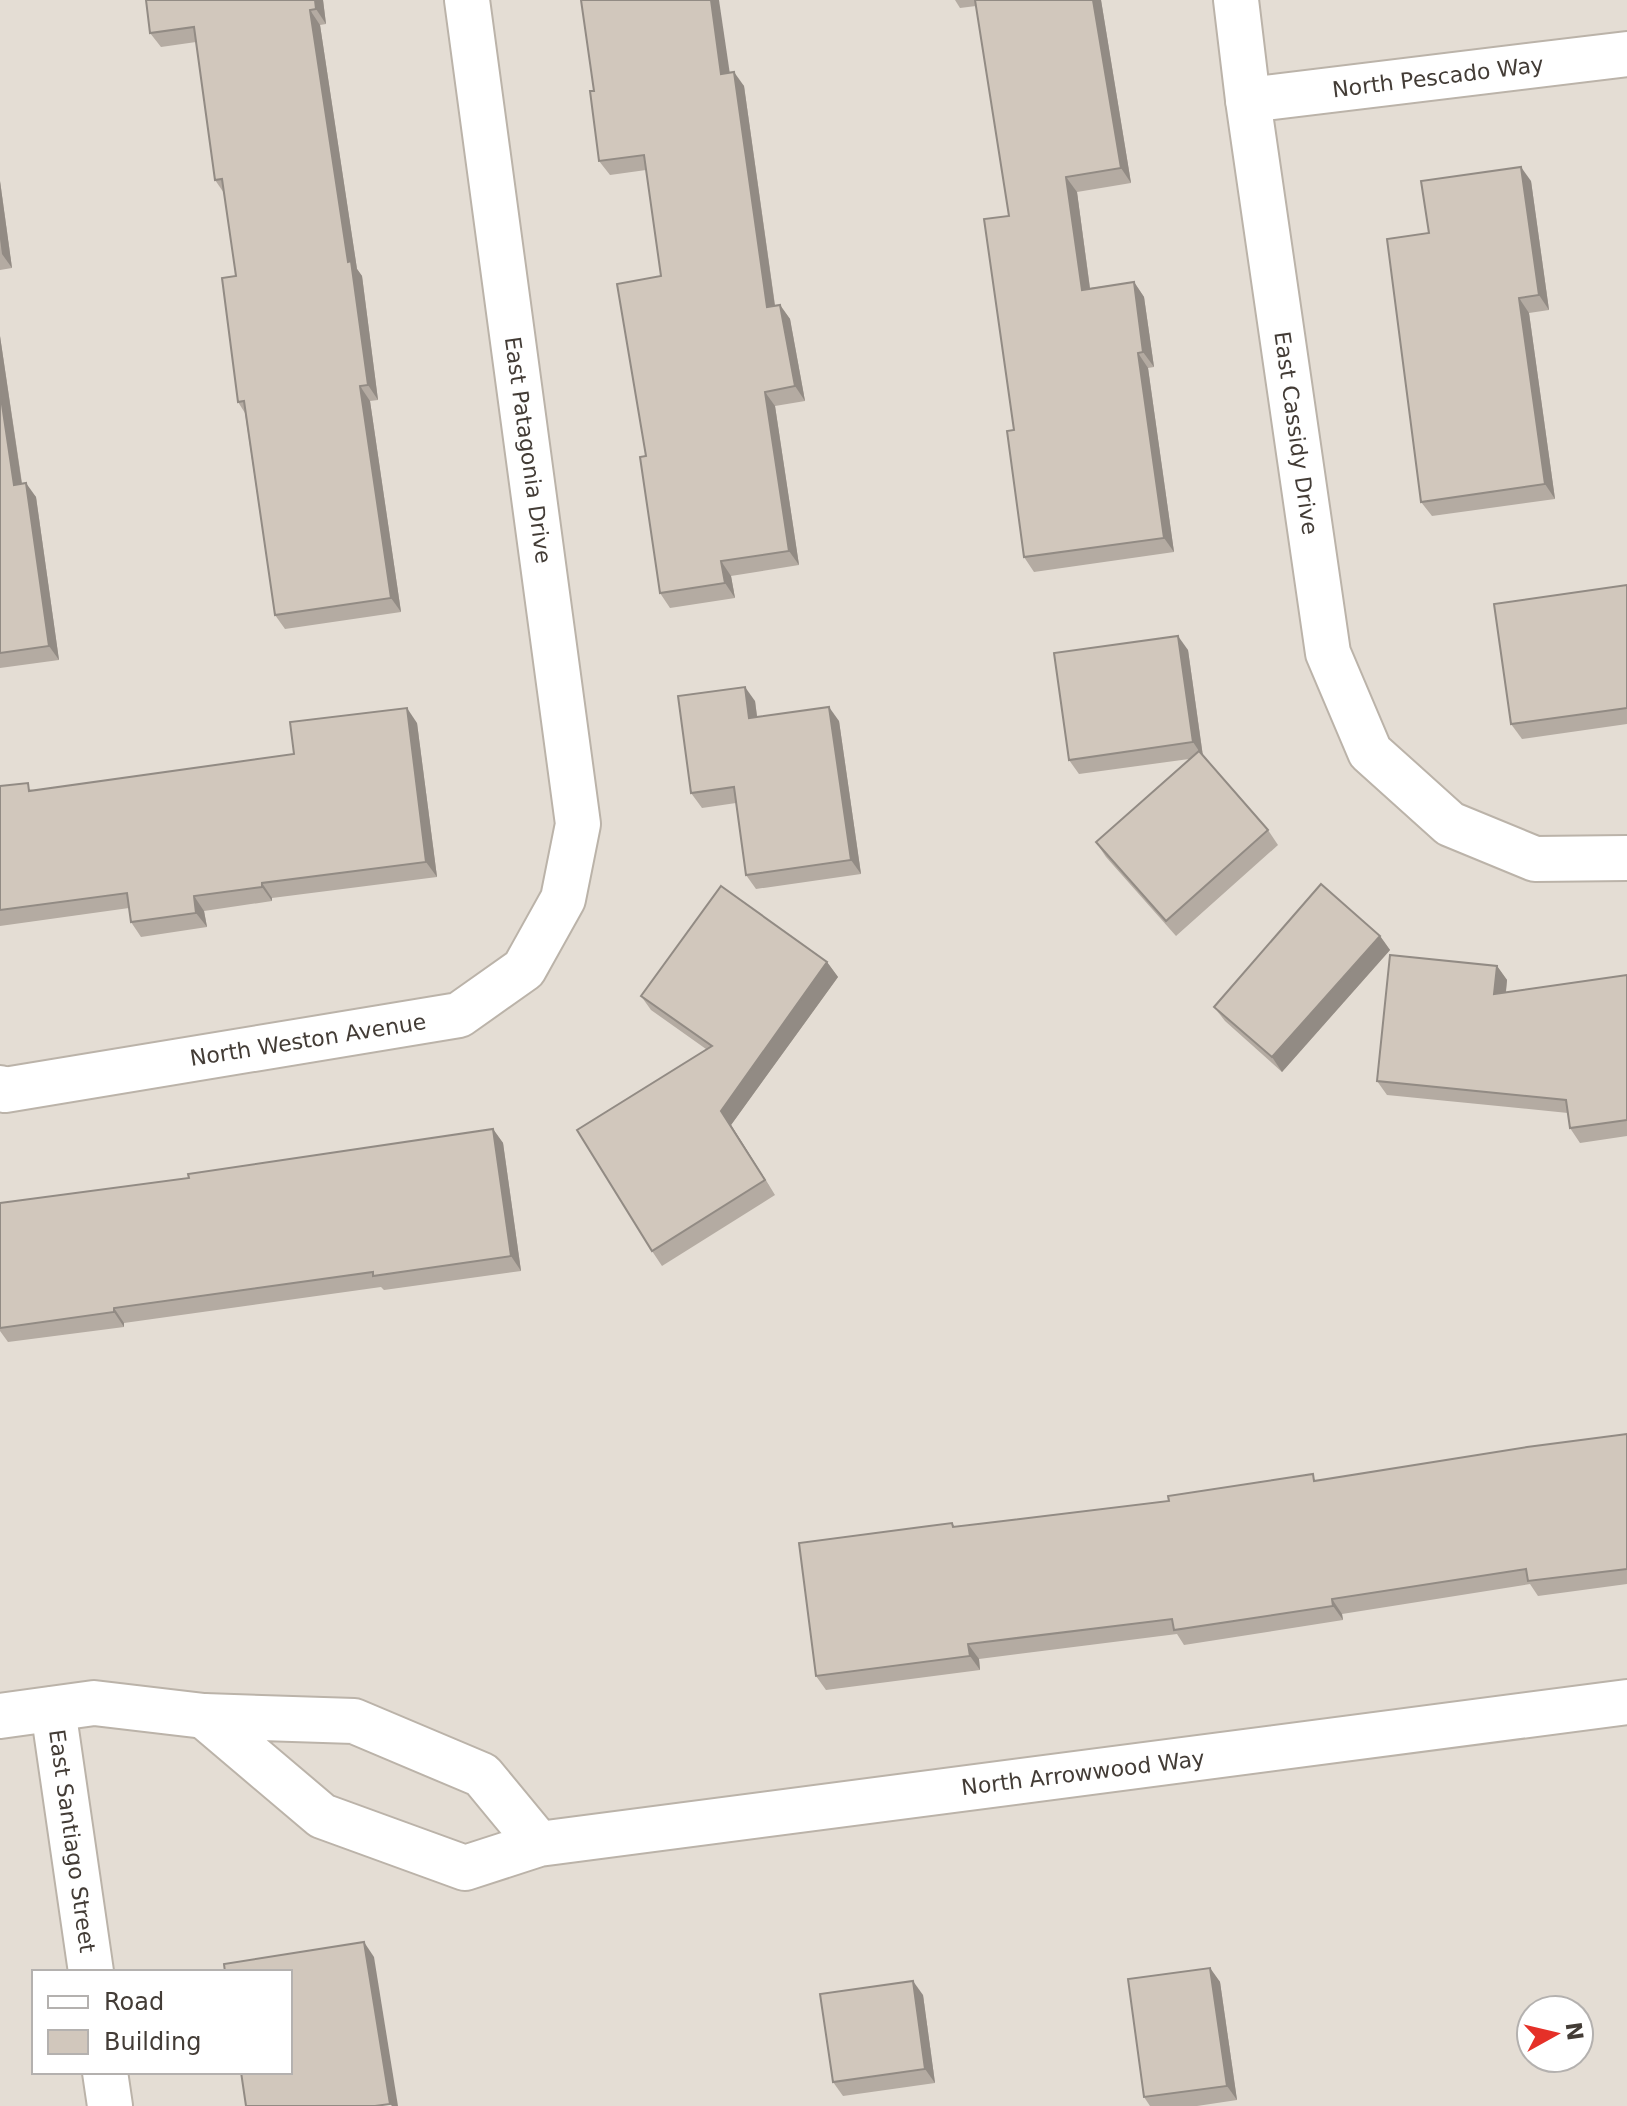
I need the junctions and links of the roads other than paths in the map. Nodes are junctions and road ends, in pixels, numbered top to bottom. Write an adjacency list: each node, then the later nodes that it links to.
1 (467, 0): 6 (street, East Patagonia Drive)
2 (1236, 0): 4 (street, East Cassidy Drive)
3 (1627, 54): 4 (street, North Pescado Way)
4 (1248, 100): 5 (street, East Cassidy Drive)
5 (1627, 858)
6 (563, 899): 7 (street, North Weston Avenue)
7 (0, 1088)
8 (1627, 1702): 12 (street, North Arrowwood Way)
9 (53, 1709): 10 (street); 11 (street); 13 (street, East Santiago Street)
10 (0, 1716)
11 (204, 1716): 12 (street); 12 (street, North Arrowwood Way)
12 (539, 1844)
13 (91, 1970)
14 (105, 2074): 15 (street)
15 (110, 2106)

